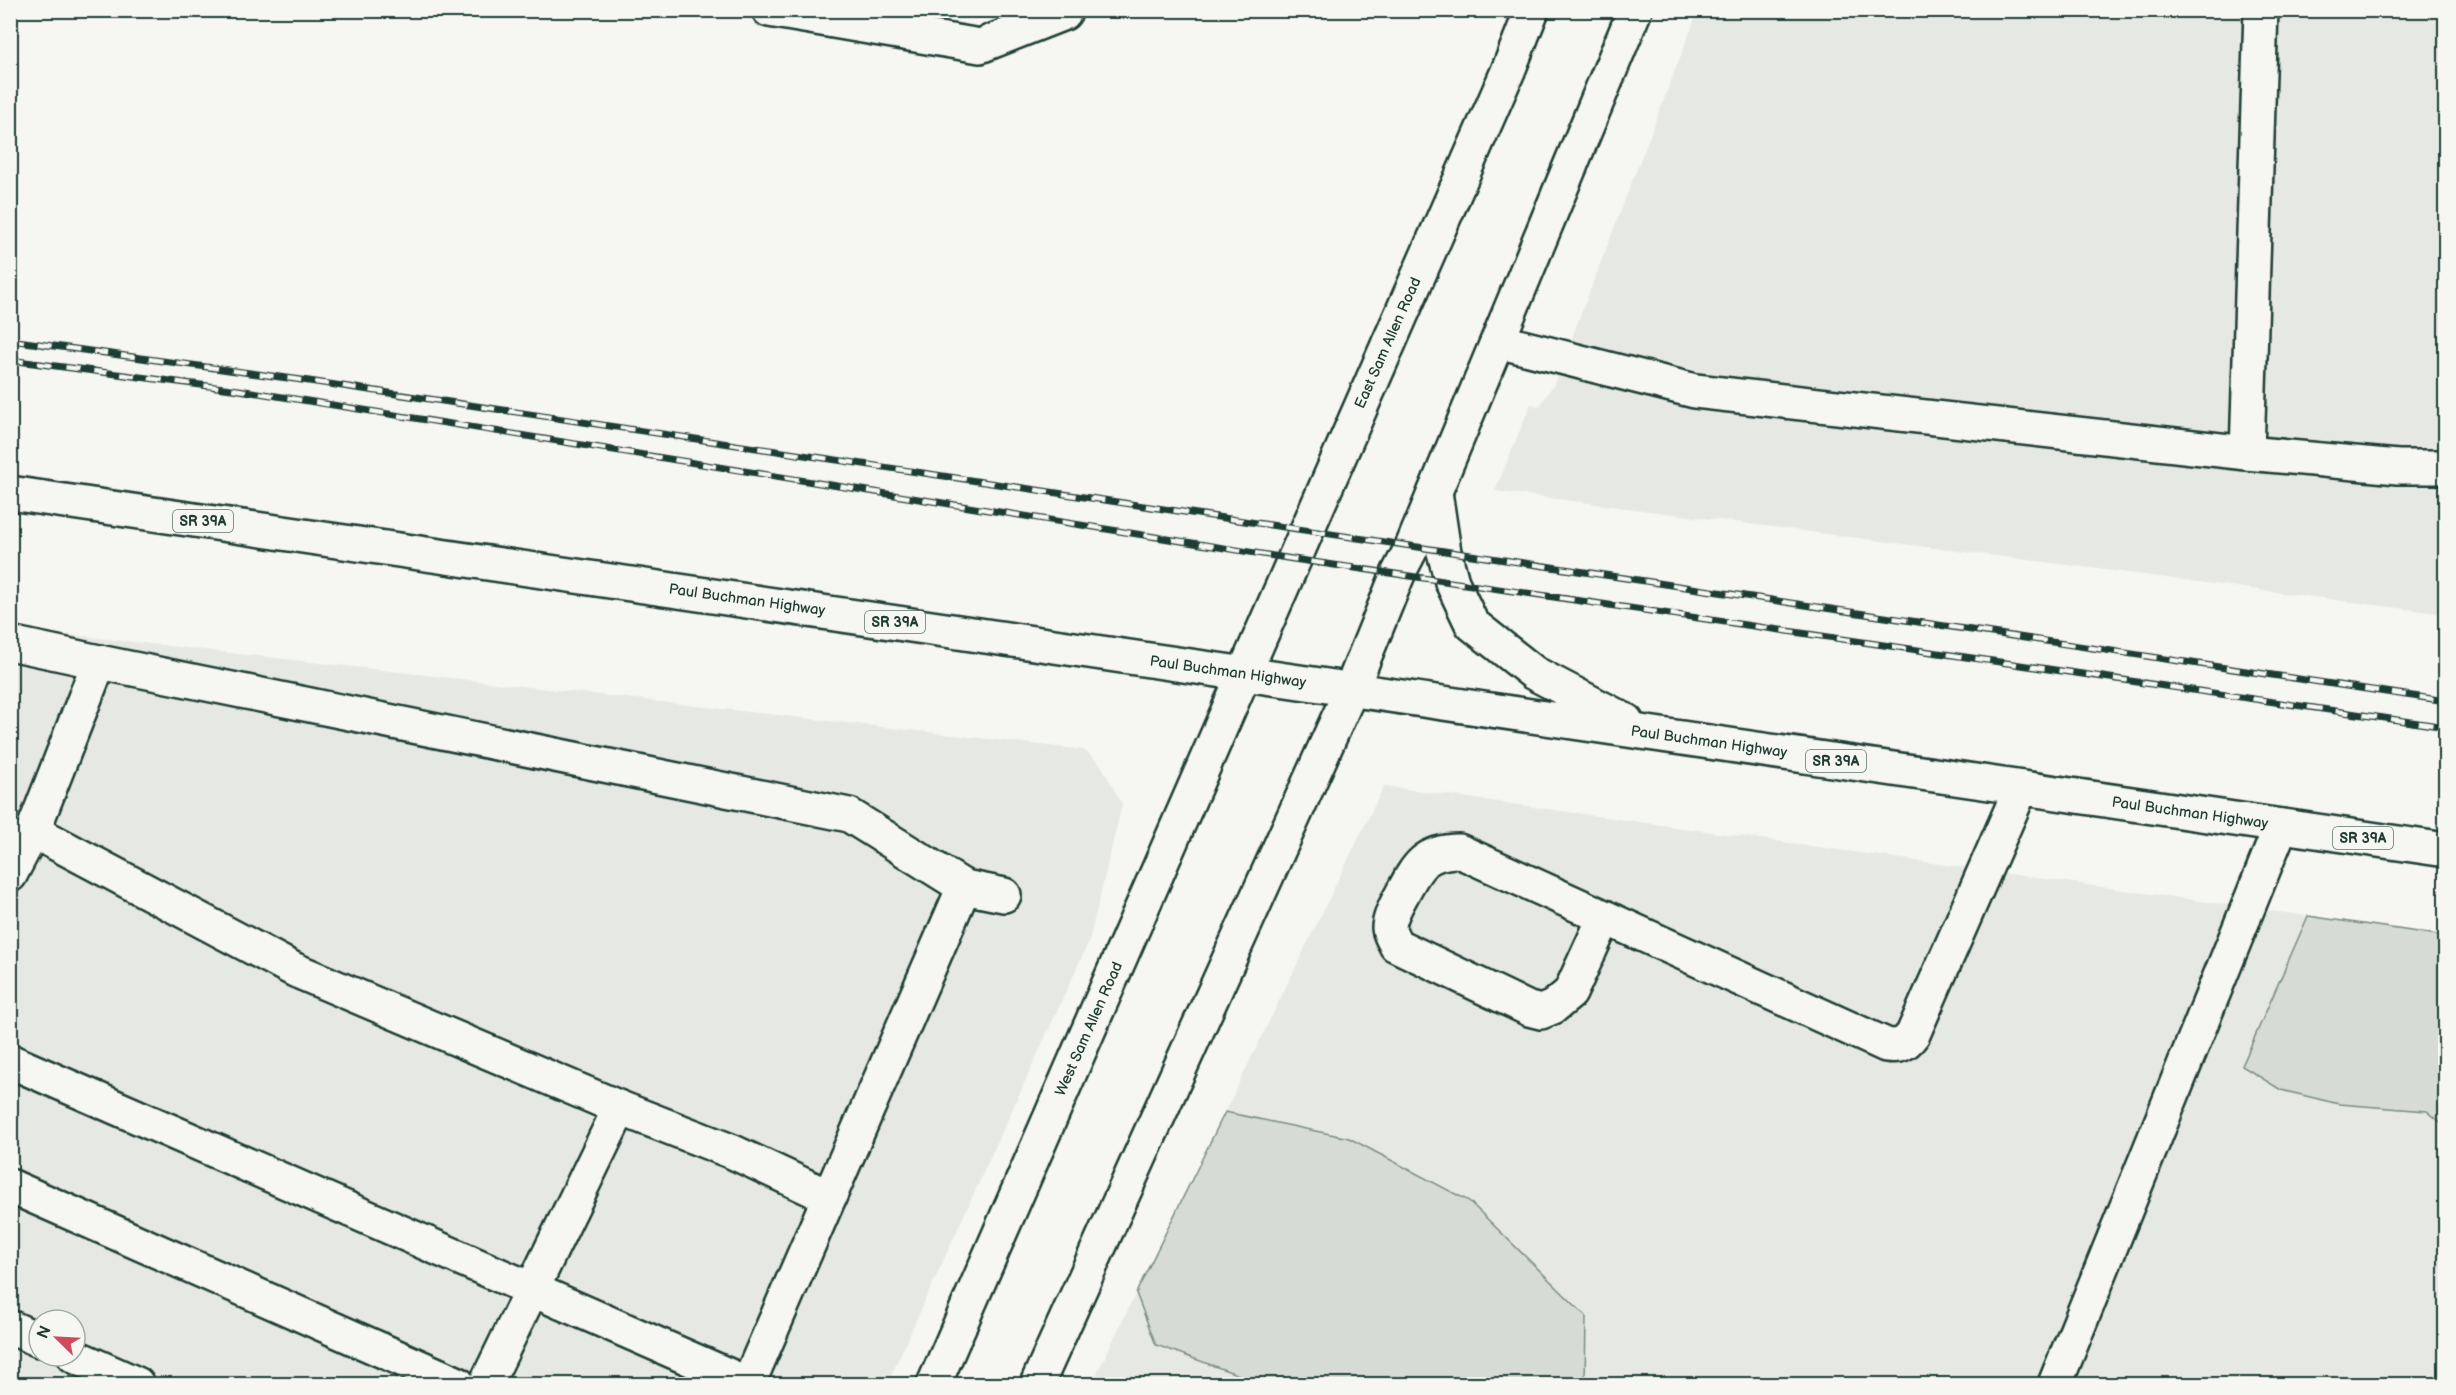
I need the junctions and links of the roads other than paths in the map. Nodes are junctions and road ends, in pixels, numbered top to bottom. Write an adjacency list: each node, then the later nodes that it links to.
1 (769, 10): 2 (main road)
2 (1066, 10)
3 (1532, 10): 13 (main road, East Sam Allen Road)
4 (1635, 10): 6 (main road)
5 (2261, 10): 7 (main road)
6 (1498, 342): 7 (main road); 9 (main road)
7 (2247, 453): 8 (main road)
8 (2445, 467)
9 (1435, 492): 14 (main road); 15 (main road)
10 (10, 493): 13 (main road, Paul Buchman Highway / SR 39A)
11 (10, 643): 12 (main road)
12 (99, 662): 18 (main road); 21 (main road)
13 (1244, 674): 14 (main road, Paul Buchman Highway / SR 39A); 36 (main road, West Sam Allen Road)
14 (1351, 690): 15 (main road, Paul Buchman Highway / SR 39A); 37 (main road)
15 (1652, 734): 16 (main road, Paul Buchman Highway / SR 39A)
16 (2021, 788): 17 (main road, Paul Buchman Highway / SR 39A); 23 (main road)
17 (2281, 826): 19 (main road, Paul Buchman Highway / SR 39A); 38 (main road)
18 (33, 831): 20 (main road); 25 (main road)
19 (2445, 850)
20 (10, 875)
21 (964, 887): 22 (main road); 27 (main road)
22 (1004, 895)
23 (1605, 917): 23 (main road)
24 (10, 1061): 28 (main road)
25 (620, 1107): 27 (main road); 28 (main road)
26 (10, 1186): 33 (main road)
27 (829, 1197): 35 (main road)
28 (532, 1290): 34 (main road); 35 (main road)
29 (10, 1327): 30 (main road)
30 (27, 1335)
31 (87, 1362): 32 (main road)
32 (137, 1384)
33 (458, 1384)
34 (486, 1384)
35 (748, 1384)
36 (934, 1384)
37 (1037, 1384)
38 (2055, 1384)

